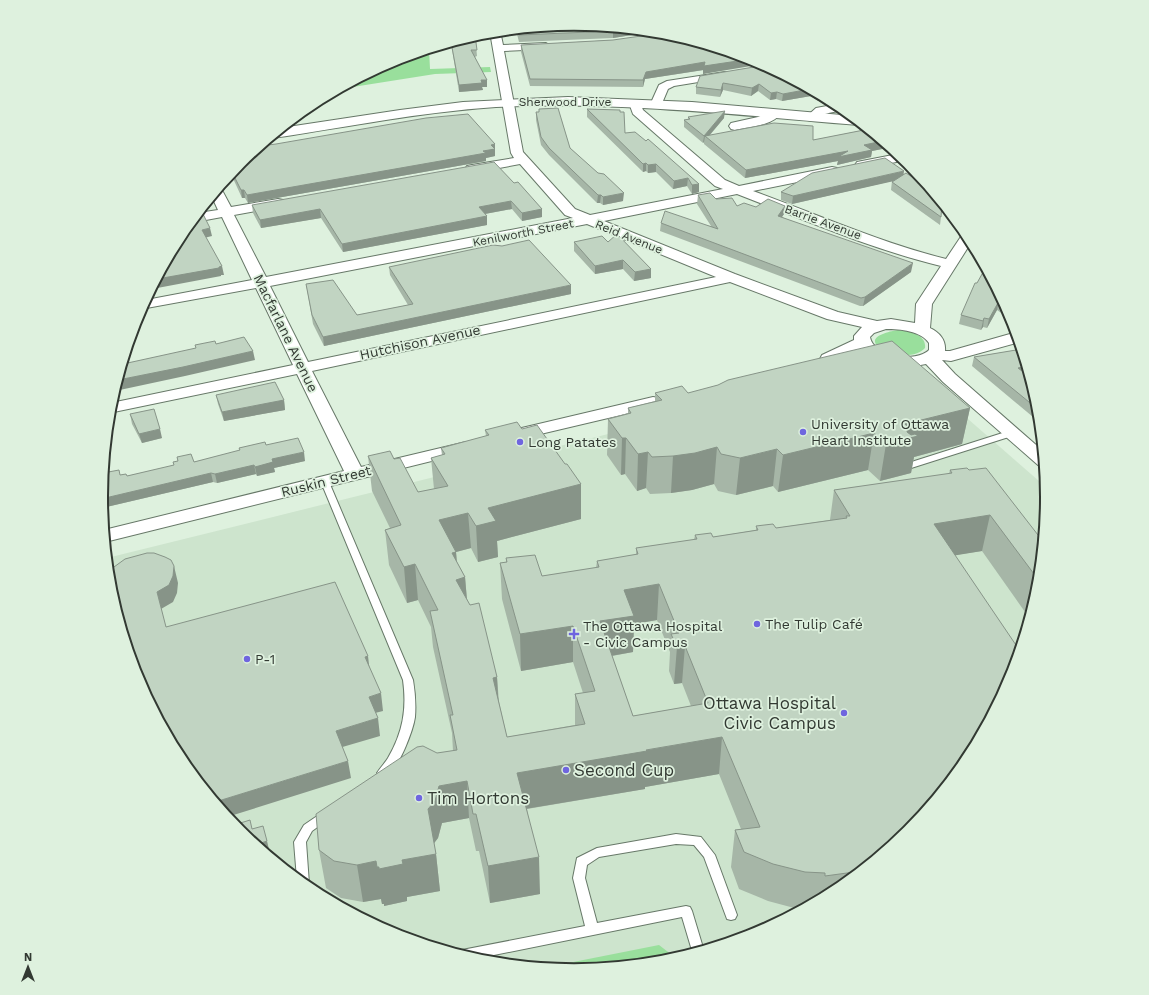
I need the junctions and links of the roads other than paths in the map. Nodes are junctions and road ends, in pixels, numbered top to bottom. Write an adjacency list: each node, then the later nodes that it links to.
1 (496, 38): 3 (street, Reid Avenue)
2 (554, 45): 3 (street)
3 (498, 48): 5 (street, Reid Avenue)
4 (739, 72): 7 (street)
5 (507, 103): 6 (street, Sherwood Drive); 13 (street, Sherwood Drive); 15 (street, Reid Avenue)
6 (635, 103): 7 (street, Sherwood Drive); 17 (street, Barrie Avenue)
7 (656, 104): 9 (street, Sherwood Drive)
8 (832, 109): 10 (street)
9 (774, 114): 10 (street, Sherwood Drive); 12 (street)
10 (812, 117): 11 (street, Sherwood Drive)
11 (848, 120)
12 (735, 126)
13 (285, 132)
14 (894, 158): 17 (street, Kenilworth Street)
15 (522, 160): 16 (street); 22 (street, Reid Avenue)
16 (458, 171)
17 (737, 190): 22 (street, Kenilworth Street); 24 (street, Barrie Avenue)
18 (218, 197): 20 (street, Macfarlane Avenue)
19 (293, 200): 20 (street)
20 (226, 212): 21 (street); 26 (street, Macfarlane Avenue)
21 (202, 216)
22 (587, 220): 25 (street, Reid Avenue); 26 (street, Kenilworth Street)
23 (964, 242): 24 (street)
24 (949, 264): 28 (street)
25 (730, 276): 29 (street, Reid Avenue); 38 (street, Hutchison Avenue)
26 (261, 282): 27 (street, Kenilworth Street); 38 (street, Macfarlane Avenue)
27 (151, 304)
28 (924, 304): 30 (street); 31 (street)
29 (833, 316): 30 (street, Reid Avenue); 33 (street, Reid Avenue)
30 (881, 325): 31 (street, Reid Avenue); 33 (street)
31 (925, 332): 34 (street, Reid Avenue); 35 (street)
32 (1012, 338): 34 (street)
33 (862, 340): 36 (street, Reid Avenue); 36 (street)
34 (981, 346): 35 (street)
35 (931, 356): 37 (street); 39 (street)
36 (881, 358): 37 (street)
37 (903, 363): 39 (street)
38 (303, 366): 41 (street, Hutchison Avenue); 45 (street, Macfarlane Avenue)
39 (949, 378): 42 (street)
40 (666, 399): 45 (street, Ruskin Street)
41 (117, 406)
42 (1012, 433): 43 (street); 44 (lane)
43 (1039, 457)
44 (905, 467)
45 (355, 474): 46 (street, Ruskin Street)
46 (325, 482): 47 (street, Ruskin Street); 48 (lane)
47 (110, 535)
48 (376, 780)
49 (332, 811): 50 (lane)
50 (302, 876)
51 (731, 915): 52 (lane)
52 (592, 930): 53 (lane); 54 (lane)
53 (697, 947)
54 (476, 953)

